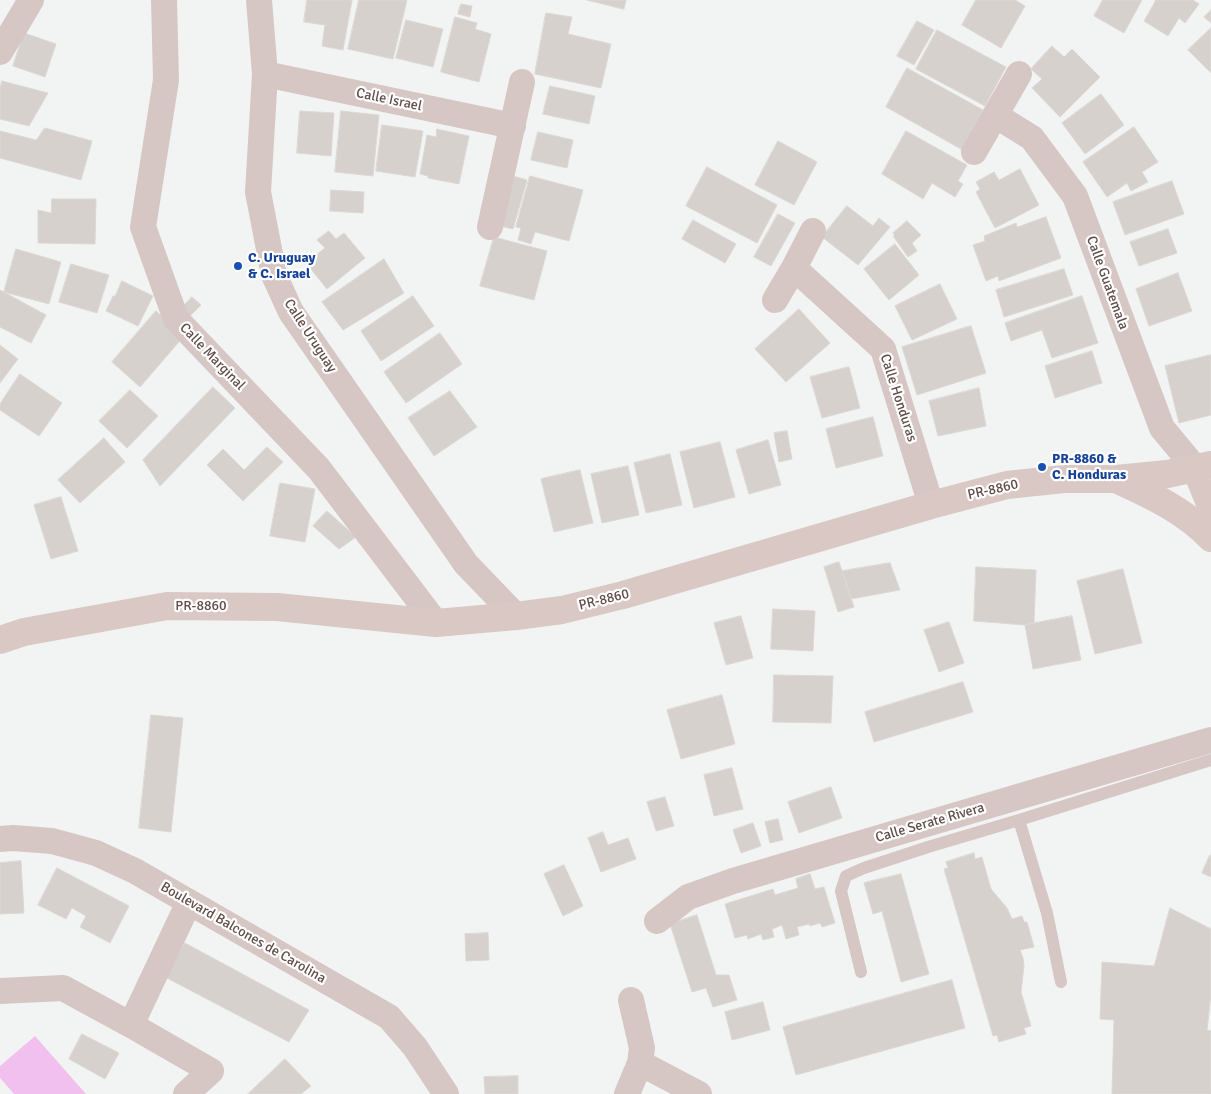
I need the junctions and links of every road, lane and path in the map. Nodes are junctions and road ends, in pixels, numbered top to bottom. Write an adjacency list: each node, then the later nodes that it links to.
1 (31, 0): 4 (street)
2 (164, 0): 21 (street, Calle Marginal)
3 (259, 0): 5 (street, Calle Uruguay)
4 (1, 50)
5 (265, 74): 9 (street, Calle Israel); 20 (street, Calle Uruguay)
6 (1019, 74): 8 (street)
7 (522, 82): 9 (street)
8 (995, 115): 10 (street); 15 (street, Calle Guatemala)
9 (513, 126): 11 (street)
10 (974, 152)
11 (490, 228)
12 (813, 231): 13 (street)
13 (794, 268): 14 (street); 17 (street, Calle Honduras)
14 (775, 300)
15 (1204, 467): 16 (street, PR-8860 / PR-8860); 18 (street)
16 (1116, 479): 17 (street, PR-8860 / PR-8860); 19 (street)
17 (931, 505): 20 (street, PR-8860 / PR-8860)
18 (1211, 506)
19 (1211, 538)
20 (516, 616): 21 (street, PR-8860 / PR-8860)
21 (436, 623): 22 (street, PR-8860 / PR-8860)
22 (0, 640)
23 (1211, 740): 28 (street, Calle Serate Rivera)
24 (1211, 760): 25 (lane)
25 (1019, 820): 29 (lane); 30 (lane)
26 (0, 839): 27 (street, Boulevard Balcones de Carolina)
27 (189, 902): 33 (street); 36 (street, Boulevard Balcones de Carolina)
28 (658, 921)
29 (861, 972)
30 (1061, 982)
31 (0, 991): 33 (street)
32 (631, 1000): 34 (street)
33 (131, 1024): 35 (street)
34 (640, 1062): 37 (street); 38 (street)
35 (186, 1094)
36 (446, 1094)
37 (627, 1094)
38 (699, 1094)

